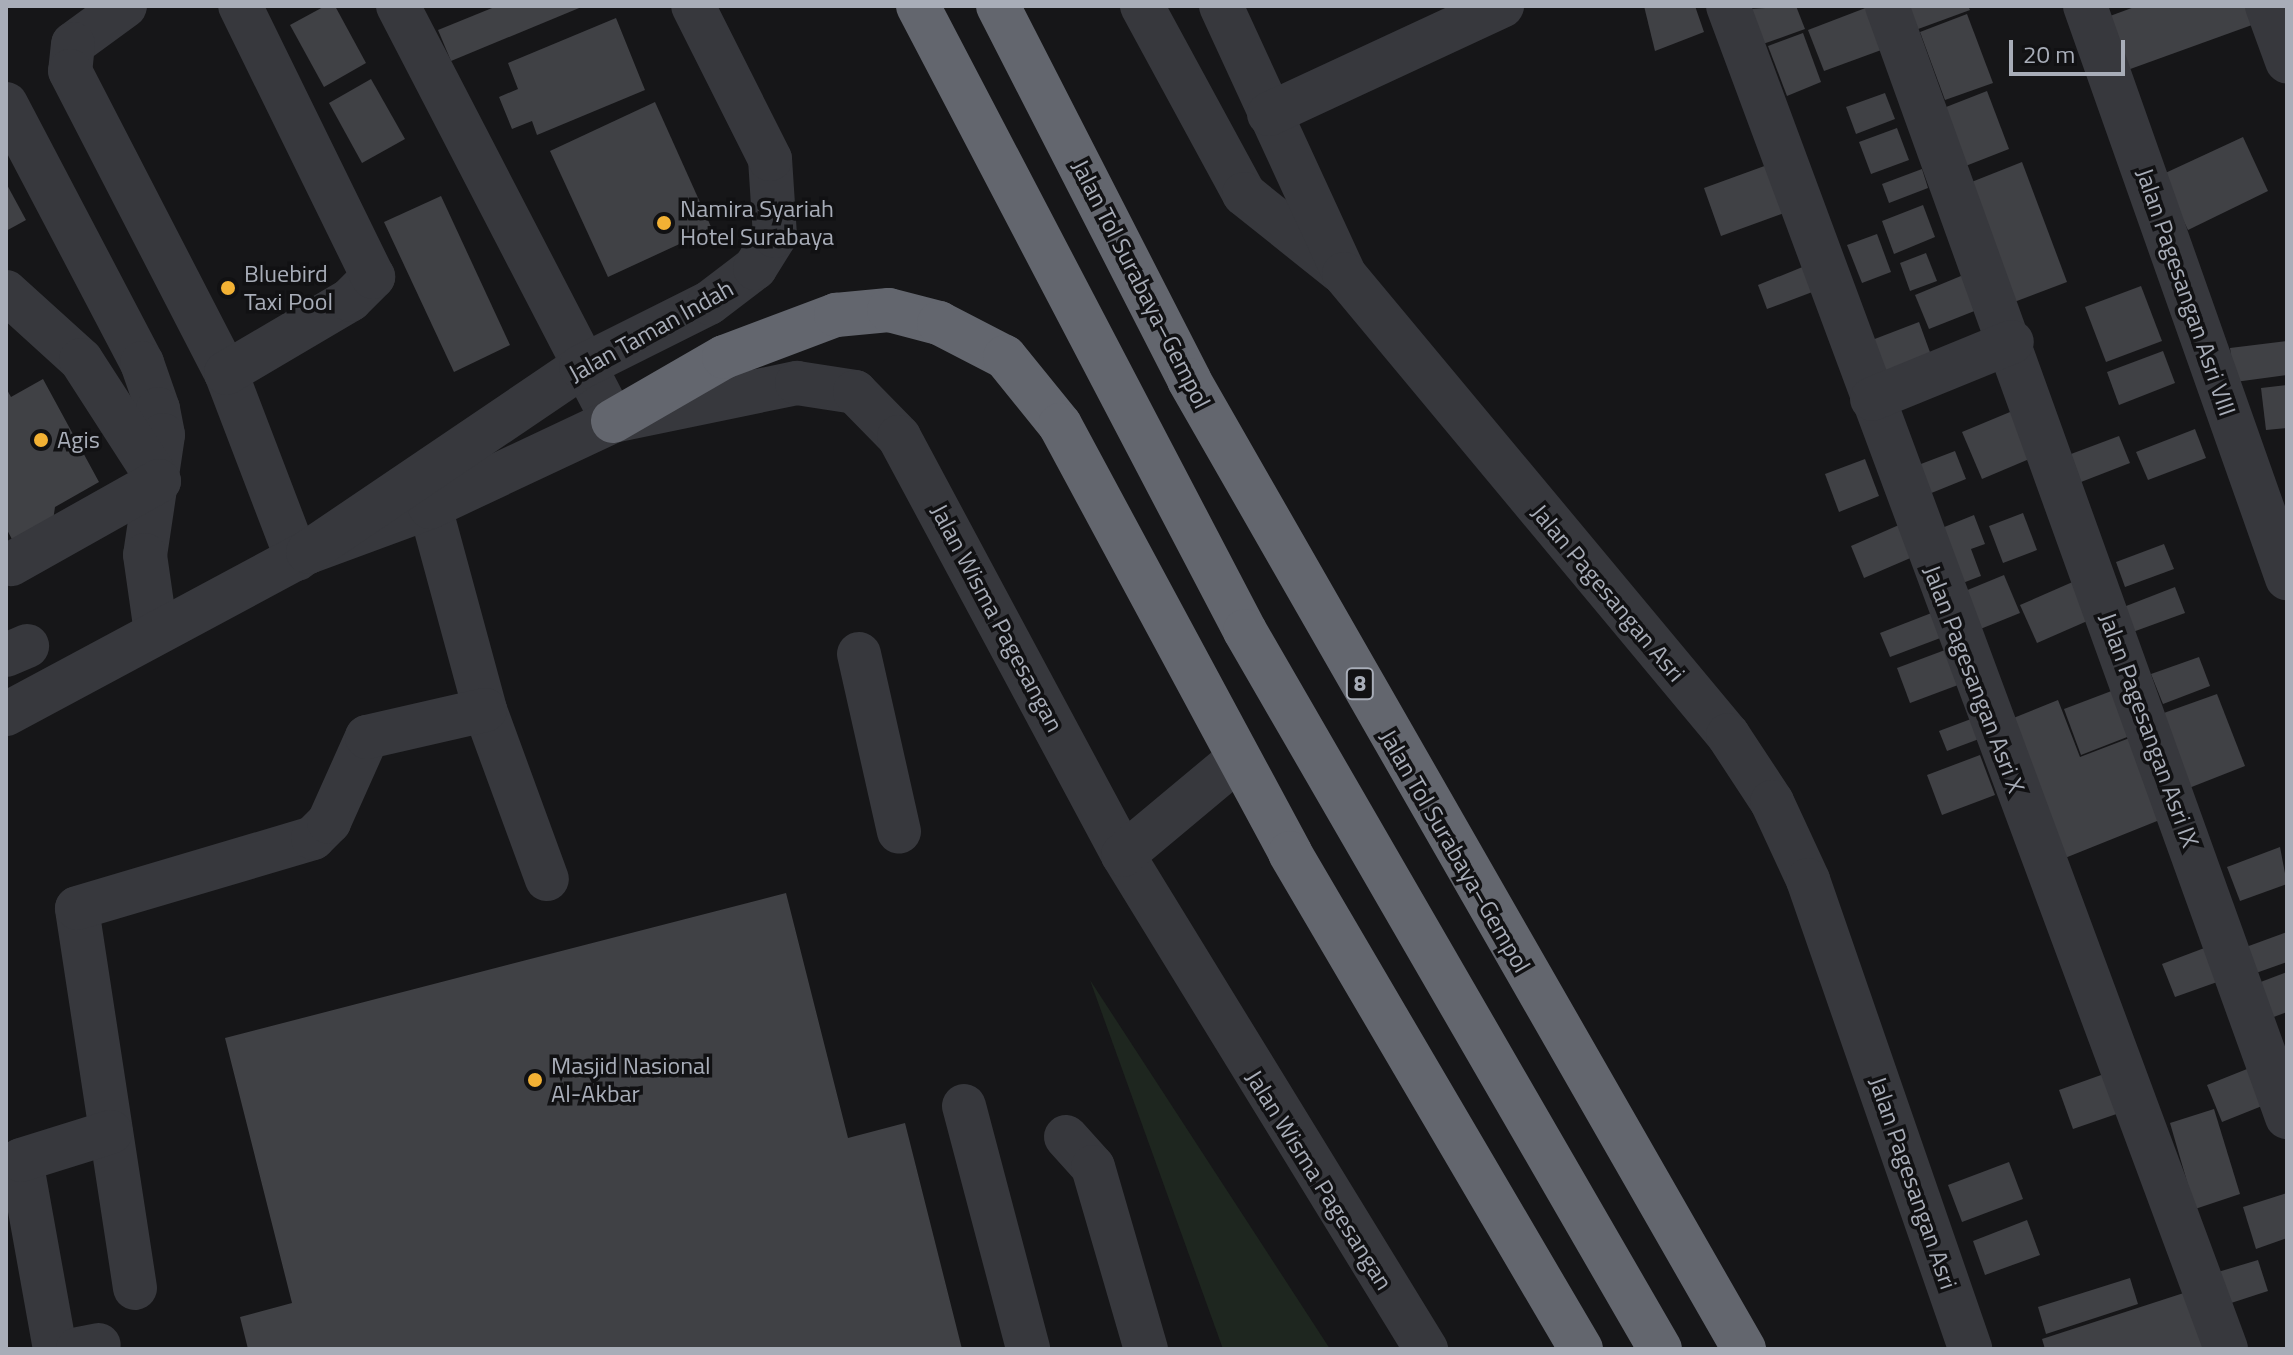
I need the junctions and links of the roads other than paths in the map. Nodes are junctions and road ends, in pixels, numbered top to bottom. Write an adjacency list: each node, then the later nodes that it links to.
1 (125, 6): 22 (street)
2 (240, 6): 22 (street)
3 (398, 6): 21 (street)
4 (693, 6): 21 (street, Jalan Taman Indah)
5 (918, 6): 48 (highway)
6 (998, 6): 49 (highway, Jalan Tol Surabaya–Gempol / 8)
7 (1142, 6): 18 (street)
8 (1221, 6): 17 (street, Jalan Pagesangan Asri)
9 (1502, 6): 14 (street)
10 (1728, 6): 23 (street, Jalan Pagesangan Asri X)
11 (1887, 6): 20 (street, Jalan Pagesangan Asri IX)
12 (2085, 6): 29 (street, Jalan Pagesangan Asri VIII)
13 (2267, 6): 15 (street)
14 (1442, 19): 17 (street)
15 (2287, 61)
16 (6, 104): 25 (street)
17 (1269, 114): 18 (street, Jalan Pagesangan Asri)
18 (1344, 274): 50 (street, Jalan Pagesangan Asri)
19 (6, 292): 25 (street)
20 (2012, 342): 23 (street); 39 (street, Jalan Pagesangan Asri IX)
21 (581, 367): 24 (street); 27 (street, Jalan Taman Indah)
22 (226, 373): 27 (street)
23 (1872, 399): 51 (street, Jalan Pagesangan Asri X)
24 (613, 421): 26 (street, Jalan Wisma Pagesangan); 34 (highway); 36 (street, Jalan Wisma Pagesangan)
25 (159, 481): 28 (street); 30 (street)
26 (430, 507): 27 (street, Jalan Wisma Pagesangan); 32 (street)
27 (302, 556): 30 (street)
28 (11, 564)
29 (2287, 578)
30 (156, 632): 33 (street)
31 (859, 654): 35 (street)
32 (485, 710): 37 (street); 40 (street)
33 (6, 714)
34 (1238, 759): 36 (street); 47 (highway)
35 (899, 832)
36 (1123, 855): 46 (street, Jalan Wisma Pagesangan)
37 (547, 879)
38 (964, 1106): 44 (street)
39 (2287, 1117)
40 (111, 1132): 42 (street); 43 (street)
41 (1066, 1137): 45 (street)
42 (135, 1288)
43 (55, 1349)
44 (1028, 1349)
45 (1146, 1349)
46 (1426, 1349)
47 (1581, 1349)
48 (1660, 1349)
49 (1744, 1349)
50 (1970, 1349)
51 (2226, 1349)

